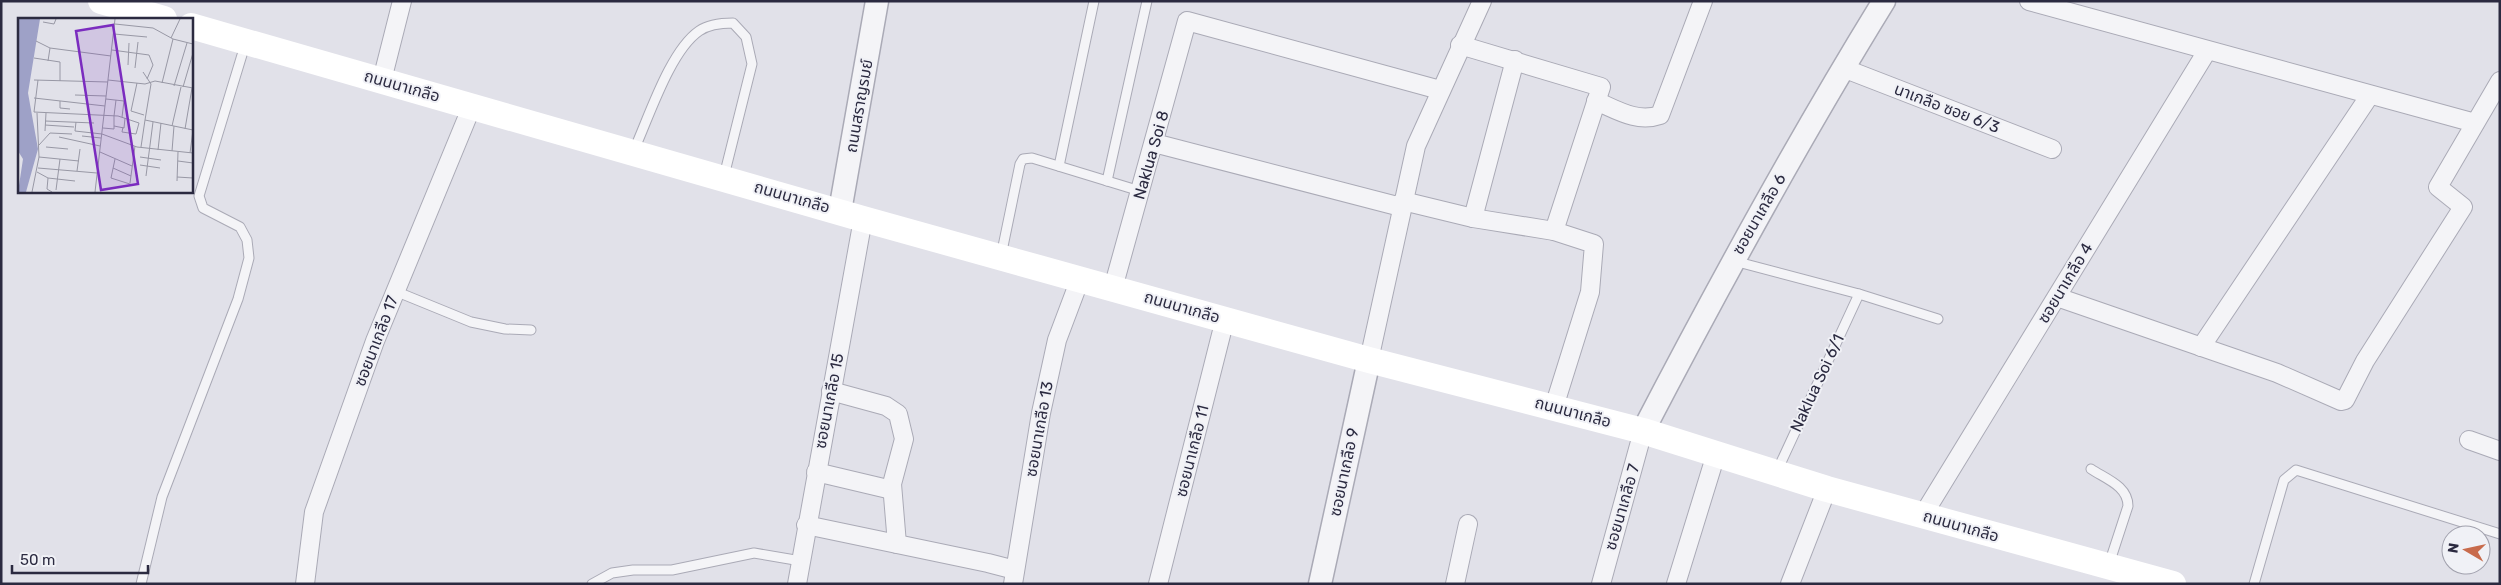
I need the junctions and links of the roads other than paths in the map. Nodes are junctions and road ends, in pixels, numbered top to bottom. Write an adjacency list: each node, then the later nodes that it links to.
1 (101, 1): 10 (main road)
2 (402, 1): 17 (street)
3 (877, 1): 32 (street, ถนนสราญรมย์)
4 (1094, 1): 27 (lane)
5 (1147, 1): 29 (lane)
6 (1482, 1): 13 (street)
7 (1703, 1): 21 (street)
8 (1884, 1): 16 (street, ซอยนาเกลือ 6)
9 (2029, 1): 14 (street)
10 (153, 11)
11 (192, 26): 12 (main road, ถนนนาเกลือ)
12 (246, 43): 17 (main road, ถนนนาเกลือ); 66 (lane)
13 (1460, 45): 15 (street); 19 (street)
14 (2207, 51): 20 (street); 41 (street, ซอยนาเกลือ 4)
15 (1515, 60): 21 (street); 33 (street)
16 (1843, 68): 25 (street, นาเกลือ ซอย 6/3); 36 (street, ซอยนาเกลือ 6)
17 (382, 80): 22 (main road, ถนนนาเกลือ)
18 (2500, 80): 23 (street)
19 (1440, 90): 24 (street, Naklua Soi 8); 31 (street)
20 (2370, 95): 23 (street); 45 (street)
21 (1596, 101): 34 (street)
22 (472, 106): 26 (main road, ถนนนาเกลือ); 39 (street, ซอยนาเกลือ 17)
23 (2475, 123): 45 (street)
24 (1154, 143): 30 (street, Naklua Soi 8); 31 (street)
25 (2052, 149)
26 (633, 152): 28 (main road, ถนนนาเกลือ); 28 (lane)
27 (1059, 166): 29 (lane); 35 (lane)
28 (724, 178): 32 (main road, ถนนนาเกลือ)
29 (1107, 181): 30 (lane)
30 (1140, 191): 38 (street, Naklua Soi 8)
31 (1402, 204): 33 (street); 46 (street)
32 (852, 215): 35 (main road, ถนนนาเกลือ); 47 (street, ซอยนาเกลือ 15)
33 (1473, 218): 34 (street)
34 (1554, 231): 48 (street)
35 (1001, 257): 37 (main road, ถนนนาเกลือ)
36 (1732, 261): 40 (lane); 49 (street, ซอยนาเกลือ 6)
37 (1080, 279): 38 (main road, ถนนนาเกลือ); 65 (street, ซอยนาเกลือ 13)
38 (1113, 288): 42 (main road, ถนนนาเกลือ)
39 (395, 291): 44 (lane); 67 (street, ซอยนาเกลือ 17)
40 (1859, 294): 43 (lane); 55 (lane, Naklua Soi 6/1)
41 (2056, 297): 45 (street); 58 (street, ซอยนาเกลือ 4)
42 (1225, 319): 46 (main road, ถนนนาเกลือ); 70 (street, ซอยนาเกลือ 11)
43 (1938, 319)
44 (531, 330)
45 (2201, 347)
46 (1369, 360): 48 (main road, ถนนนาเกลือ); 71 (street, ซอยนาเกลือ 9)
47 (831, 391): 54 (street, ซอยนาเกลือ 15); 57 (street)
48 (1554, 407): 49 (main road, ถนนนาเกลือ)
49 (1643, 431): 52 (main road, ถนนนาเกลือ); 73 (street, ซอยนาเกลือ 7)
50 (2469, 440): 51 (street)
51 (2500, 451)
52 (1716, 454): 55 (main road, ถนนนาเกลือ); 74 (street)
53 (2091, 469): 64 (lane)
54 (816, 472): 57 (street); 60 (street, ซอยนาเกลือ 15)
55 (1776, 473): 56 (main road, ถนนนาเกลือ)
56 (1827, 489): 58 (main road, ถนนนาเกลือ); 75 (street)
57 (892, 490): 62 (street)
58 (1923, 515): 64 (main road, ถนนนาเกลือ)
59 (1468, 524): 72 (street)
60 (806, 526): 62 (street); 63 (street, ซอยนาเกลือ 15)
61 (2500, 534): 77 (lane)
62 (897, 544): 65 (street)
63 (801, 561): 68 (lane); 69 (street, ซอยนาเกลือ 15)
64 (2108, 566): 76 (main road, ถนนนาเกลือ)
65 (1014, 577)
66 (141, 584)
67 (305, 584)
68 (592, 584)
69 (797, 584)
70 (1158, 584)
71 (1320, 584)
72 (1455, 584)
73 (1601, 584)
74 (1676, 584)
75 (1790, 584)
76 (2173, 584)
77 (2254, 584)

